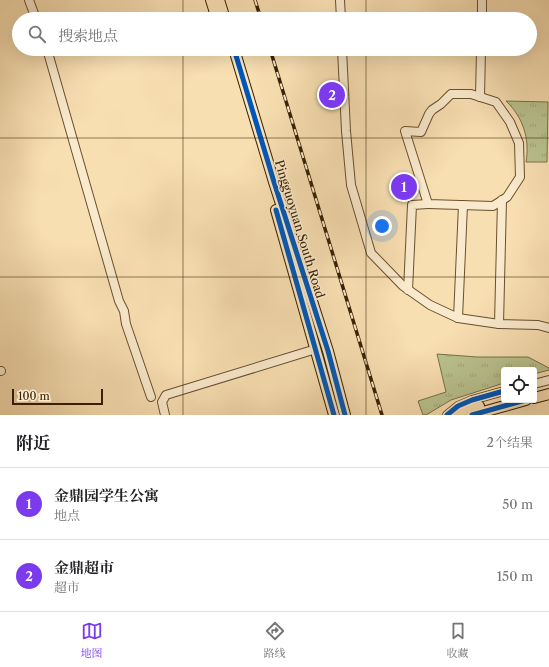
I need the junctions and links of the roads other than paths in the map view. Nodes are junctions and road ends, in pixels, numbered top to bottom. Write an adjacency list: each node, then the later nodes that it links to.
1 (30, 0): 6 (street)
2 (211, 0): 7 (main road)
3 (219, 0): 8 (main road)
4 (340, 0): 9 (street)
5 (482, 0): 10 (street)
6 (34, 12)
7 (215, 12)
8 (223, 12)
9 (341, 12)
10 (482, 12)
11 (49, 56): 31 (street)
12 (229, 56): 24 (main road, Pingguoyuan South Road)
13 (236, 56): 37 (main road, Pingguoyuan South Road)
14 (342, 56): 20 (street)
15 (481, 56): 16 (street)
16 (480, 97): 17 (street); 18 (street)
17 (502, 200): 19 (street); 22 (street)
18 (428, 204): 19 (street); 20 (street)
19 (463, 205): 21 (street)
20 (408, 290): 21 (street)
21 (458, 318): 22 (street)
22 (499, 324): 23 (street)
23 (549, 328)
24 (316, 349): 35 (street); 36 (main road, Pingguoyuan South Road)
25 (549, 380): 26 (street)
26 (537, 383)
27 (549, 387): 28 (main road)
28 (537, 390)
29 (501, 392): 38 (street)
30 (549, 394): 32 (main road)
31 (151, 397)
32 (537, 397)
33 (501, 400): 39 (main road)
34 (515, 403): 40 (main road)
35 (165, 415)
36 (334, 415)
37 (345, 415)
38 (447, 415)
39 (452, 415)
40 (472, 415)

